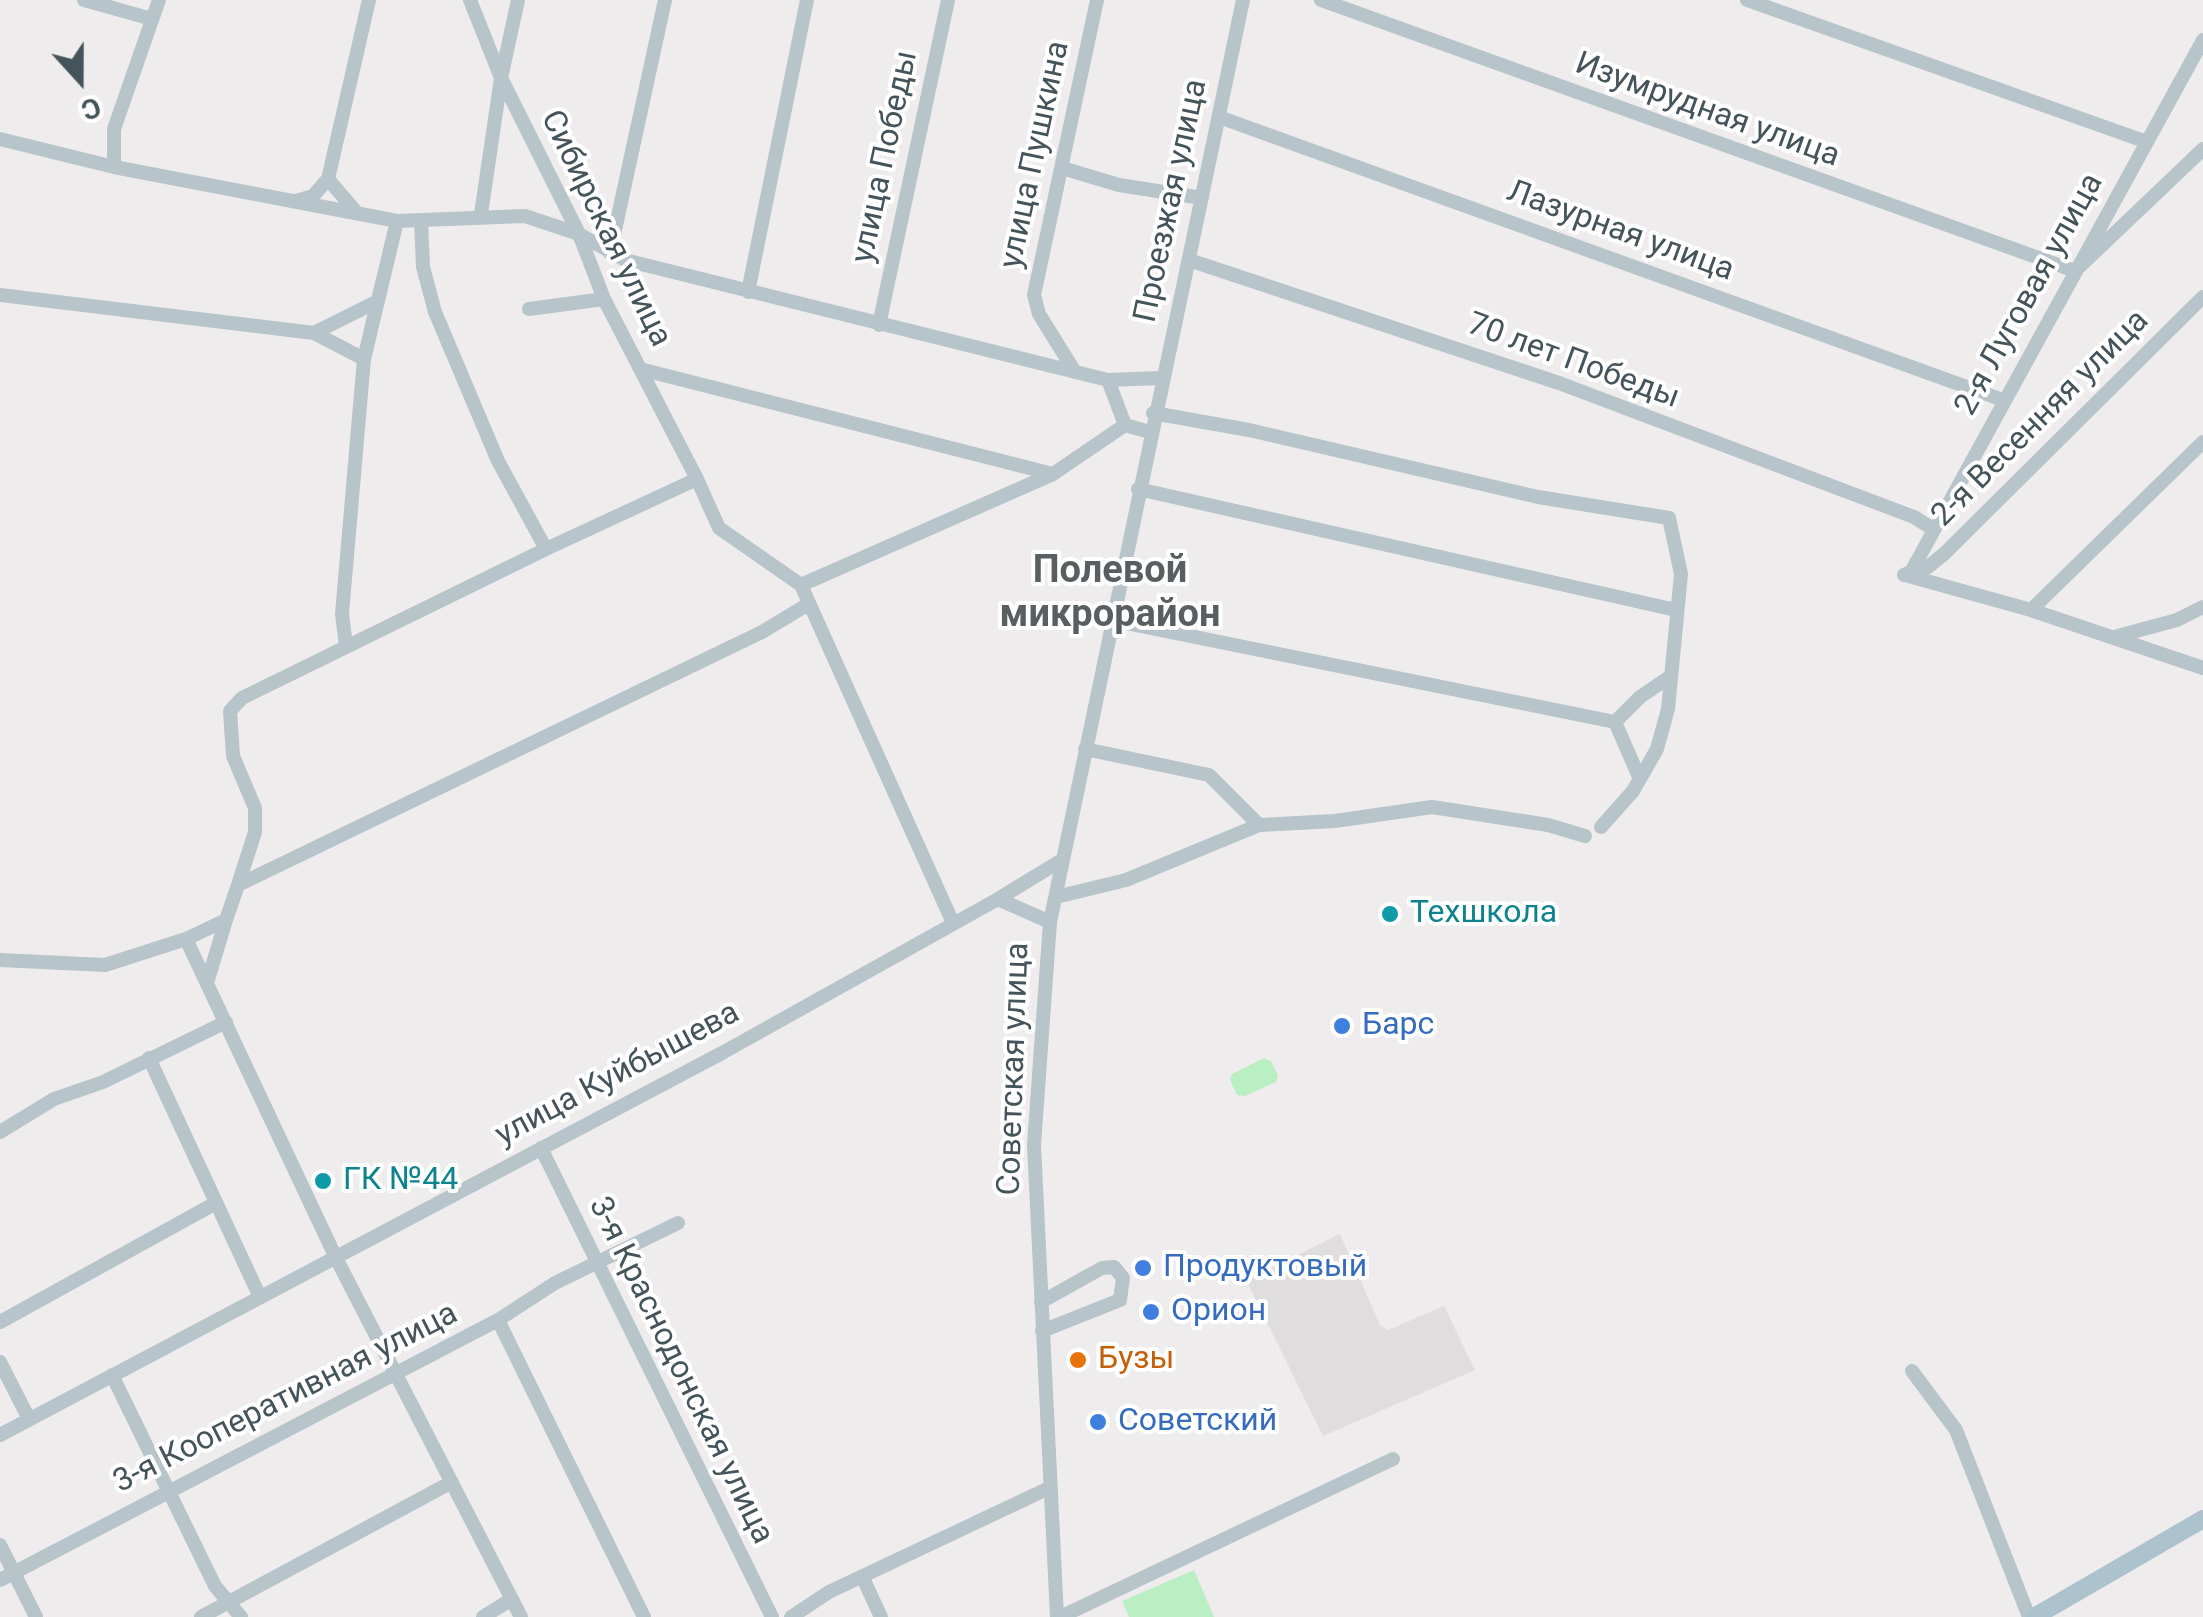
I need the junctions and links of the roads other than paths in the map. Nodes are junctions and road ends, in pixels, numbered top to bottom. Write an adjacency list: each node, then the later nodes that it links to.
1 (84, 0): 13 (street)
2 (159, 0): 13 (street)
3 (369, 0): 22 (street)
4 (470, 0): 15 (street, Сибирская улица)
5 (518, 0): 15 (street)
6 (665, 0): 30 (street)
7 (806, 0): 33 (street)
8 (948, 0): 39 (street, улица Победы)
9 (1098, 0): 21 (street, улица Пушкина)
10 (1243, 0): 16 (street, Проезжая улица)
11 (1321, 0): 32 (street, Изумрудная улица)
12 (1747, 0): 18 (street)
13 (152, 19): 20 (street)
14 (2203, 40): 18 (street, 2-я Луговая улица)
15 (500, 78): 26 (street); 29 (street, Сибирская улица)
16 (1219, 117): 23 (street, Проезжая улица); 46 (street, Лазурная улица)
17 (0, 139): 20 (street)
18 (2147, 142): 32 (street, 2-я Луговая улица)
19 (2203, 149): 32 (street)
20 (114, 167): 24 (street)
21 (1062, 168): 23 (street); 43 (street, улица Пушкина)
22 (328, 179): 24 (street); 25 (street)
23 (1202, 198): 31 (street, Проезжая улица)
24 (296, 201): 25 (street)
25 (358, 213): 27 (street)
26 (481, 214): 28 (street); 29 (street)
27 (397, 220): 28 (street); 37 (street)
28 (421, 220): 55 (street)
29 (579, 234): 30 (street); 36 (street, Сибирская улица)
30 (610, 253): 33 (street)
31 (1189, 260): 44 (street, Проезжая улица); 54 (street, 70 лет Победы)
32 (2075, 271): 46 (street, 2-я Луговая улица)
33 (748, 292): 39 (street)
34 (0, 294): 40 (street)
35 (2203, 297): 56 (street, 2-я Весенняя улица)
36 (604, 299): 38 (street); 42 (street, Сибирская улица)
37 (374, 303): 40 (street); 41 (street)
38 (529, 309)
39 (879, 326): 43 (street)
40 (314, 333): 41 (street)
41 (364, 358): 64 (street)
42 (644, 370): 51 (street); 52 (street, Сибирская улица)
43 (1074, 372): 45 (street)
44 (1162, 378): 45 (street); 47 (street, Проезжая улица)
45 (1108, 380): 48 (street)
46 (2003, 400): 54 (street, 2-я Луговая улица)
47 (1153, 413): 49 (street, Советская улица); 60 (street)
48 (1125, 425): 49 (street); 51 (street)
49 (1150, 432): 53 (street, Советская улица)
50 (2203, 442): 61 (street)
51 (1053, 474): 57 (street)
52 (697, 479): 55 (street); 57 (street, Сибирская улица)
53 (1138, 488): 60 (street); 62 (street, Советская улица)
54 (1933, 529): 56 (street, 2-я Луговая улица)
55 (546, 549): 64 (street)
56 (1908, 573): 61 (street)
57 (801, 584): 58 (street)
58 (807, 605): 74 (street); 79 (street)
59 (2203, 607): 63 (street)
60 (1676, 610): 66 (street)
61 (2031, 610): 63 (street)
62 (1112, 620): 67 (street); 68 (street, Советская улица)
63 (2111, 638): 65 (street)
64 (346, 646): 74 (street)
65 (2203, 668)
66 (1668, 678): 67 (street); 69 (street)
67 (1616, 722): 69 (street)
68 (1085, 749): 70 (street); 73 (street, Советская улица)
69 (1639, 778): 71 (street)
70 (1259, 825): 72 (street); 75 (street)
71 (1601, 827)
72 (1586, 836)
73 (1062, 860): 75 (street, Советская улица); 76 (street, улица Куйбышева)
74 (238, 885): 77 (street)
75 (1056, 896): 78 (street, Советская улица)
76 (998, 899): 78 (street); 79 (street, улица Куйбышева)
77 (226, 920): 80 (street); 82 (street)
78 (1050, 922): 92 (street, Советская улица)
79 (954, 923): 86 (street, улица Куйбышева)
80 (186, 939): 81 (street); 82 (street)
81 (0, 960)
82 (207, 983): 83 (street)
83 (226, 1022): 84 (street); 89 (street)
84 (150, 1058): 85 (street); 87 (street)
85 (0, 1132)
86 (541, 1148): 89 (street, улица Куйбышева); 90 (street, 3-я Краснодонская улица)
87 (214, 1204): 91 (street); 94 (street)
88 (678, 1223): 90 (street, 3-я Кооперативная улица)
89 (336, 1258): 91 (street, улица Куйбышева); 98 (street)
90 (595, 1263): 93 (street, 3-я Кооперативная улица); 119 (street, 3-я Краснодонская улица)
91 (259, 1295): 99 (street, улица Куйбышева)
92 (1041, 1302): 95 (street, Советская улица); 95 (street)
93 (498, 1320): 98 (street, 3-я Кооперативная улица); 118 (street)
94 (0, 1322)
95 (1042, 1331): 104 (street, Советская улица)
96 (0, 1362): 100 (street)
97 (1912, 1370): 123 (street)
98 (397, 1372): 103 (street); 105 (street, 3-я Кооперативная улица)
99 (112, 1375): 100 (street, улица Куйбышева); 105 (street)
100 (29, 1418): 101 (street, улица Куйбышева)
101 (0, 1435)
102 (1393, 1459): 122 (street)
103 (452, 1482): 111 (street); 112 (street)
104 (1049, 1488): 109 (street); 122 (street, Советская улица)
105 (167, 1490): 108 (street, 3-я Кооперативная улица); 112 (street)
106 (2203, 1519): 123 (main road)
107 (0, 1545): 108 (street)
108 (15, 1572): 110 (street, 3-я Кооперативная улица); 113 (street)
109 (862, 1576): 120 (street); 121 (street)
110 (0, 1580)
111 (512, 1599): 116 (street); 117 (street)
112 (233, 1602): 114 (street); 115 (street)
113 (36, 1617)
114 (201, 1617)
115 (241, 1617)
116 (484, 1617)
117 (521, 1617)
118 (644, 1617)
119 (772, 1617)
120 (790, 1617)
121 (882, 1617)
122 (1058, 1617)
123 (2031, 1617)

